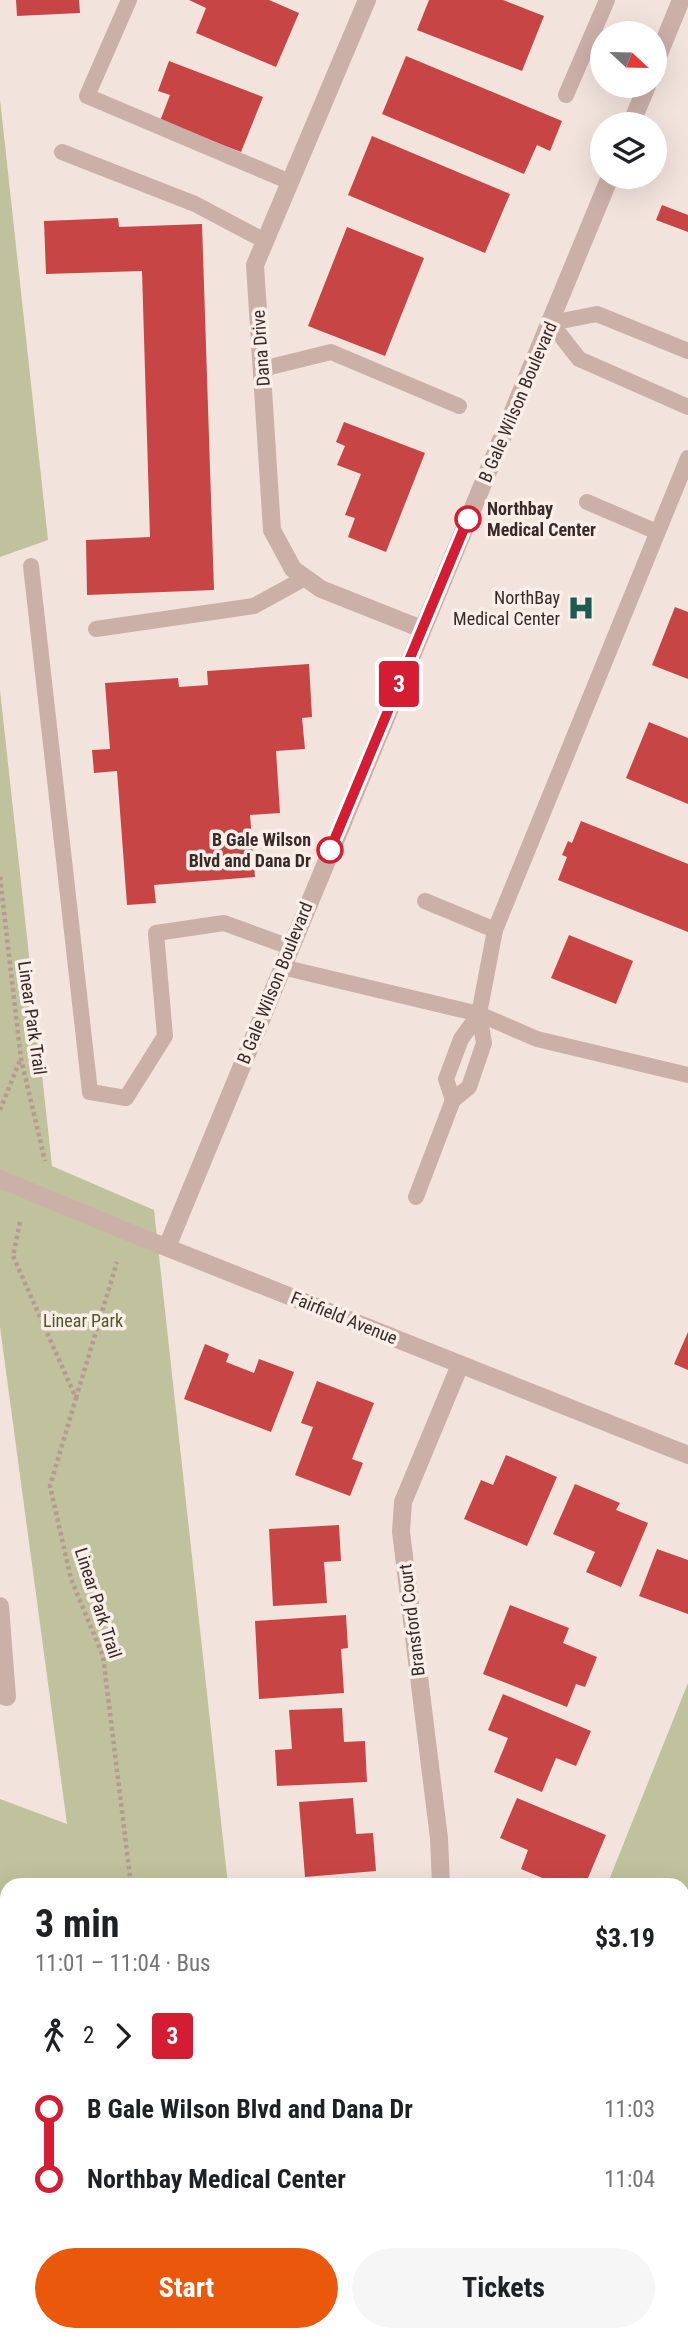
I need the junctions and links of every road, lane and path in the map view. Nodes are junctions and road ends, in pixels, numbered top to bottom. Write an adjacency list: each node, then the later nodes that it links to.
1 (128, 0): 8 (lane)
2 (367, 0): 8 (street, Dana Drive)
3 (607, 0): 6 (lane)
4 (681, 0): 5 (street)
5 (667, 34)
6 (566, 95)
7 (62, 152): 10 (lane)
8 (290, 182): 10 (street, Dana Drive)
9 (605, 189): 11 (street, B Gale Wilson Boulevard)
10 (265, 241): 13 (street, Dana Drive)
11 (551, 323): 12 (lane); 15 (lane); 22 (street, B Gale Wilson Boulevard)
12 (688, 351)
13 (262, 369): 14 (lane); 20 (street, Dana Drive)
14 (459, 407)
15 (688, 408)
16 (688, 458): 18 (lane)
17 (587, 502): 18 (lane)
18 (657, 532): 25 (lane)
19 (31, 566): 26 (lane)
20 (305, 578): 21 (lane); 22 (street, Dana Drive)
21 (96, 629)
22 (422, 629): 26 (street, B Gale Wilson Boulevard)
23 (0, 877): 29 (path, Linear Park Trail)
24 (425, 901): 25 (lane)
25 (495, 930): 28 (lane)
26 (290, 947): 27 (street, B Gale Wilson Boulevard)
27 (282, 967): 28 (lane); 37 (street, B Gale Wilson Boulevard)
28 (479, 1014): 30 (lane); 31 (lane); 31 (lane)
29 (21, 1059): 32 (path); 33 (path, Linear Park Trail)
30 (688, 1075)
31 (453, 1100): 35 (lane)
32 (0, 1111)
33 (45, 1161)
34 (0, 1179): 37 (street, Fairfield Avenue)
35 (416, 1197)
36 (20, 1222): 40 (path)
37 (167, 1247): 39 (street, Fairfield Avenue)
38 (117, 1262): 40 (path, Linear Park Trail)
39 (460, 1365): 41 (street, Fairfield Avenue); 45 (street, Bransford Court)
40 (76, 1398): 44 (path, Linear Park Trail)
41 (688, 1455)
42 (0, 1606): 43 (street)
43 (0, 1695)
44 (130, 1878)
45 (441, 1878)

